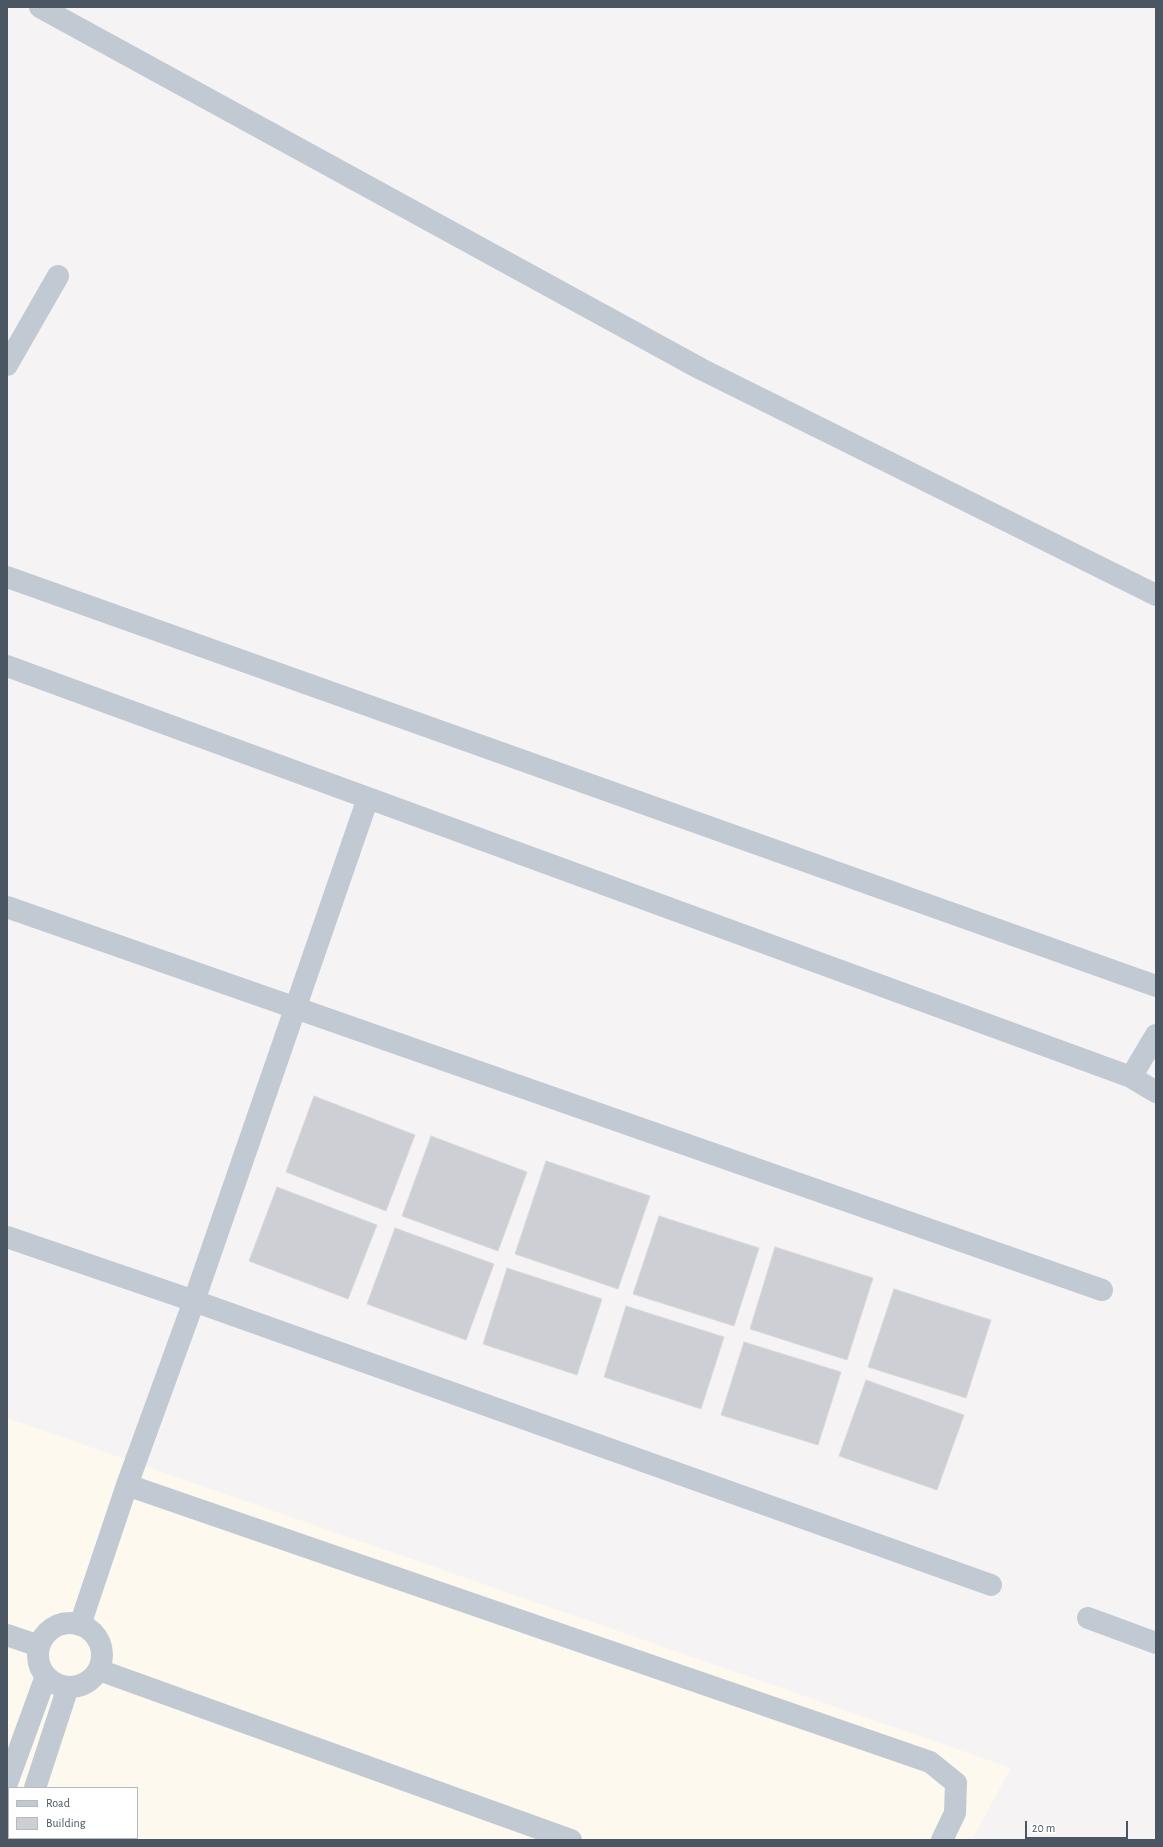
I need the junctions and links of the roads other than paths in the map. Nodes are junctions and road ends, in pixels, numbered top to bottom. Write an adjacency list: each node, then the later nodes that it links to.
1 (40, 7): 5 (street)
2 (58, 276): 3 (street)
3 (7, 365)
4 (7, 577): 9 (street)
5 (1156, 595)
6 (7, 666): 7 (street)
7 (368, 798): 10 (street); 12 (street)
8 (7, 907): 10 (street)
9 (1156, 986)
10 (294, 1008): 15 (street); 16 (street)
11 (1156, 1035): 12 (street)
12 (1131, 1077): 13 (street)
13 (1156, 1092)
14 (7, 1237): 16 (street)
15 (1102, 1290)
16 (194, 1301): 17 (street); 18 (street)
17 (127, 1485): 20 (street); 30 (street)
18 (991, 1585)
19 (1088, 1618): 22 (street)
20 (80, 1625): 23 (street); 24 (street)
21 (7, 1635): 23 (street)
22 (1156, 1643)
23 (39, 1646): 25 (street)
24 (99, 1670): 26 (street); 29 (street)
25 (46, 1676): 26 (street); 27 (street)
26 (68, 1687): 28 (street)
27 (7, 1783)
28 (35, 1787)
29 (571, 1840)
30 (942, 1840)

